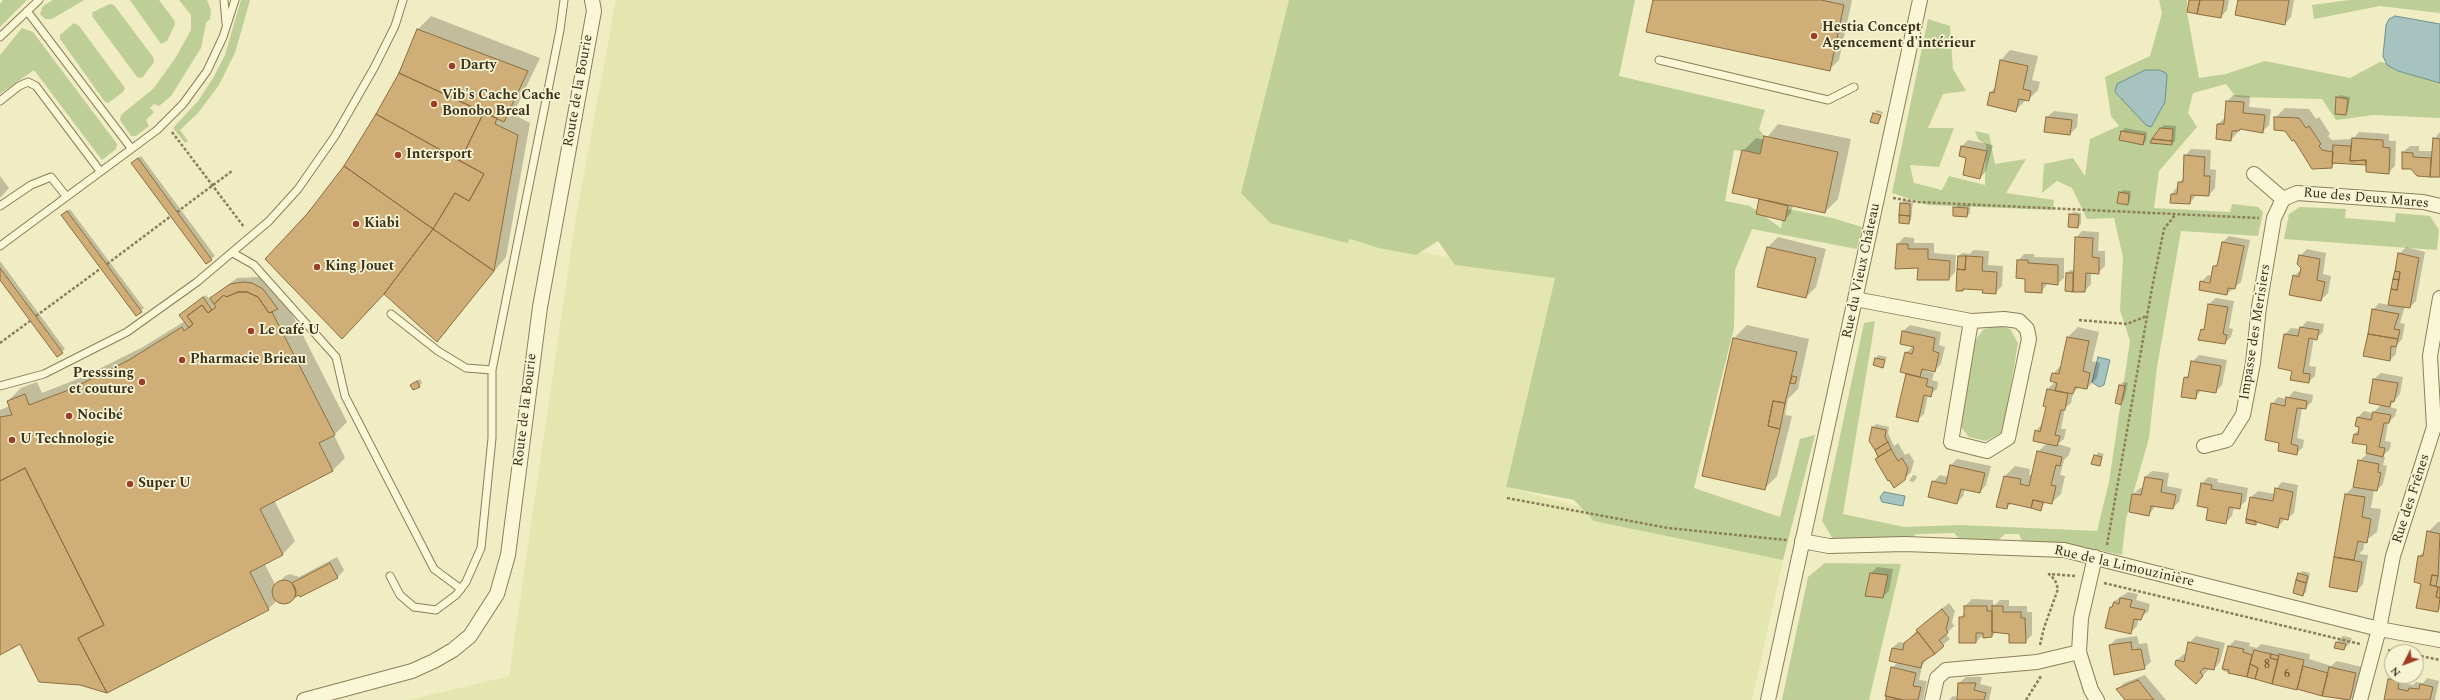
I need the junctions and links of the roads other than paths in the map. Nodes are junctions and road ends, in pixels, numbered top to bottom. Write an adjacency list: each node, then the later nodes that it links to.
1 (39, 0): 8 (lane)
2 (224, 0): 9 (lane)
3 (236, 0): 9 (lane)
4 (403, 0): 22 (lane)
5 (564, 0): 27 (lane)
6 (592, 0): 38 (street, Route de la Bourie)
7 (1920, 0): 24 (street, Rue du Vieux Château)
8 (27, 11): 10 (lane); 14 (lane)
9 (226, 29): 14 (lane)
10 (0, 38)
11 (1659, 60): 12 (lane)
12 (1854, 87)
13 (0, 101): 15 (lane)
14 (131, 148): 15 (lane)
15 (100, 171): 17 (lane)
16 (2254, 174): 18 (street, Rue des Deux Mares)
17 (66, 196): 19 (lane); 21 (lane)
18 (2283, 199): 20 (street, Rue des Deux Mares); 30 (street, Impasse des Merisiers)
19 (0, 206)
20 (2440, 206)
21 (0, 246)
22 (233, 253): 28 (lane); 34 (lane)
23 (2440, 298): 29 (street, Rue des Frênes)
24 (1855, 300): 26 (street); 31 (street, Rue du Vieux Château)
25 (391, 314): 27 (lane)
26 (1971, 321): 26 (street)
27 (492, 370): 34 (lane)
28 (0, 386)
29 (2437, 404): 35 (street, Rue des Frênes)
30 (2204, 446)
31 (1802, 541): 32 (street, Rue de la Limouzinière); 39 (street, Rue du Vieux Château)
32 (2099, 558): 35 (street, Rue de la Limouzinière); 37 (street)
33 (390, 576): 34 (lane)
34 (461, 589)
35 (2379, 629): 36 (street, Rue de la Limouzinière); 42 (street, Rue des Frênes)
36 (2440, 640)
37 (2079, 652): 40 (street); 41 (street)
38 (304, 700)
39 (1768, 700)
40 (1932, 700)
41 (2097, 700)
42 (2360, 700)

